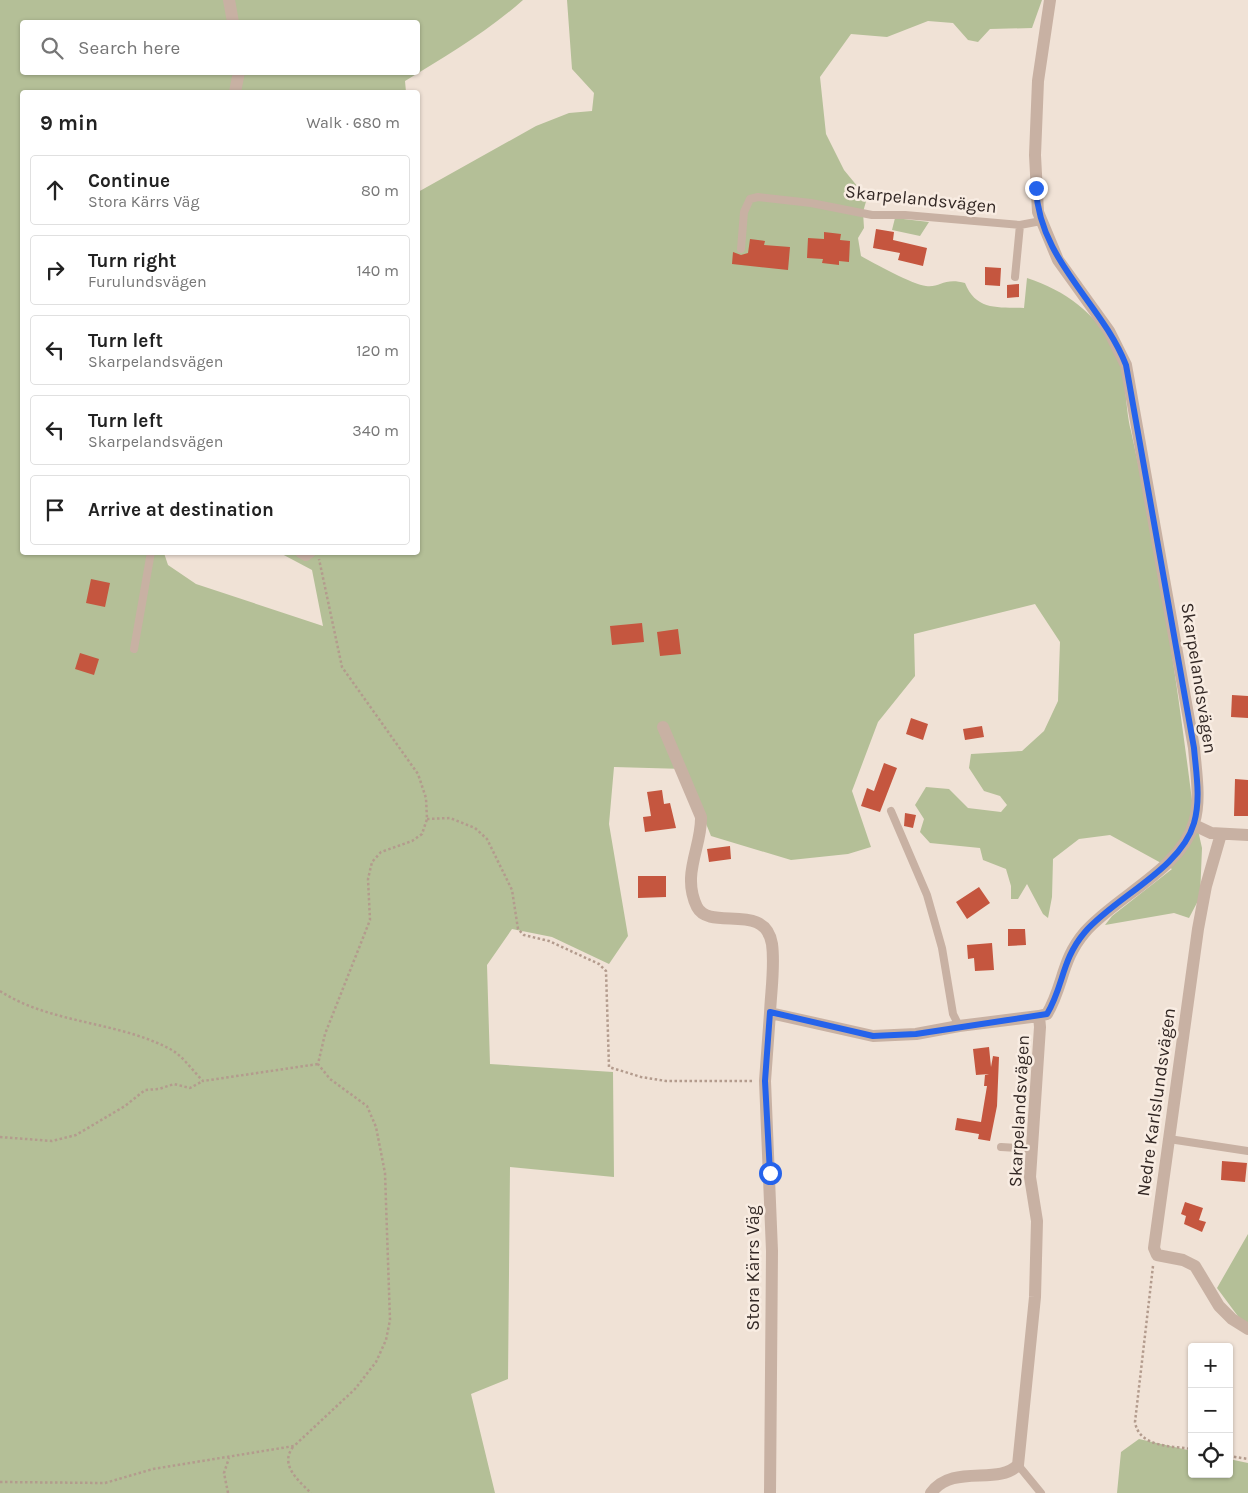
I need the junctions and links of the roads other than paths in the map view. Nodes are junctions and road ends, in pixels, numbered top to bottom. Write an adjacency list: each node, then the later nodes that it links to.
1 (229, 0): 3 (street)
2 (1050, 0): 6 (street, Skarpelandsvägen)
3 (233, 20)
4 (239, 75): 5 (street)
5 (236, 90)
6 (1040, 221): 7 (lane, Skarpelandsvägen); 14 (street, Skarpelandsvägen)
7 (1020, 225): 8 (lane, Skarpelandsvägen); 9 (lane, Skarpelandsvägen)
8 (741, 248)
9 (1014, 277)
10 (150, 555): 11 (lane)
11 (134, 649)
12 (663, 728): 17 (street, Stora Kärrs Väg)
13 (891, 810): 19 (lane)
14 (1194, 825): 15 (street); 18 (street, Skarpelandsvägen)
15 (1221, 834): 16 (street); 20 (street, Nedre Karlslundsvägen)
16 (1248, 835)
17 (770, 1012): 19 (street); 26 (street, Stora Kärrs Väg)
18 (1039, 1016): 19 (street); 22 (street, Skarpelandsvägen)
19 (959, 1026)
20 (1169, 1139): 23 (lane); 24 (street, Nedre Karlslundsvägen)
21 (1001, 1147): 22 (lane)
22 (1033, 1149): 25 (street, Skarpelandsvägen)
23 (1248, 1151)
24 (1248, 1329)
25 (1018, 1465): 27 (street); 28 (lane)
26 (770, 1493)
27 (931, 1493)
28 (1041, 1493)

